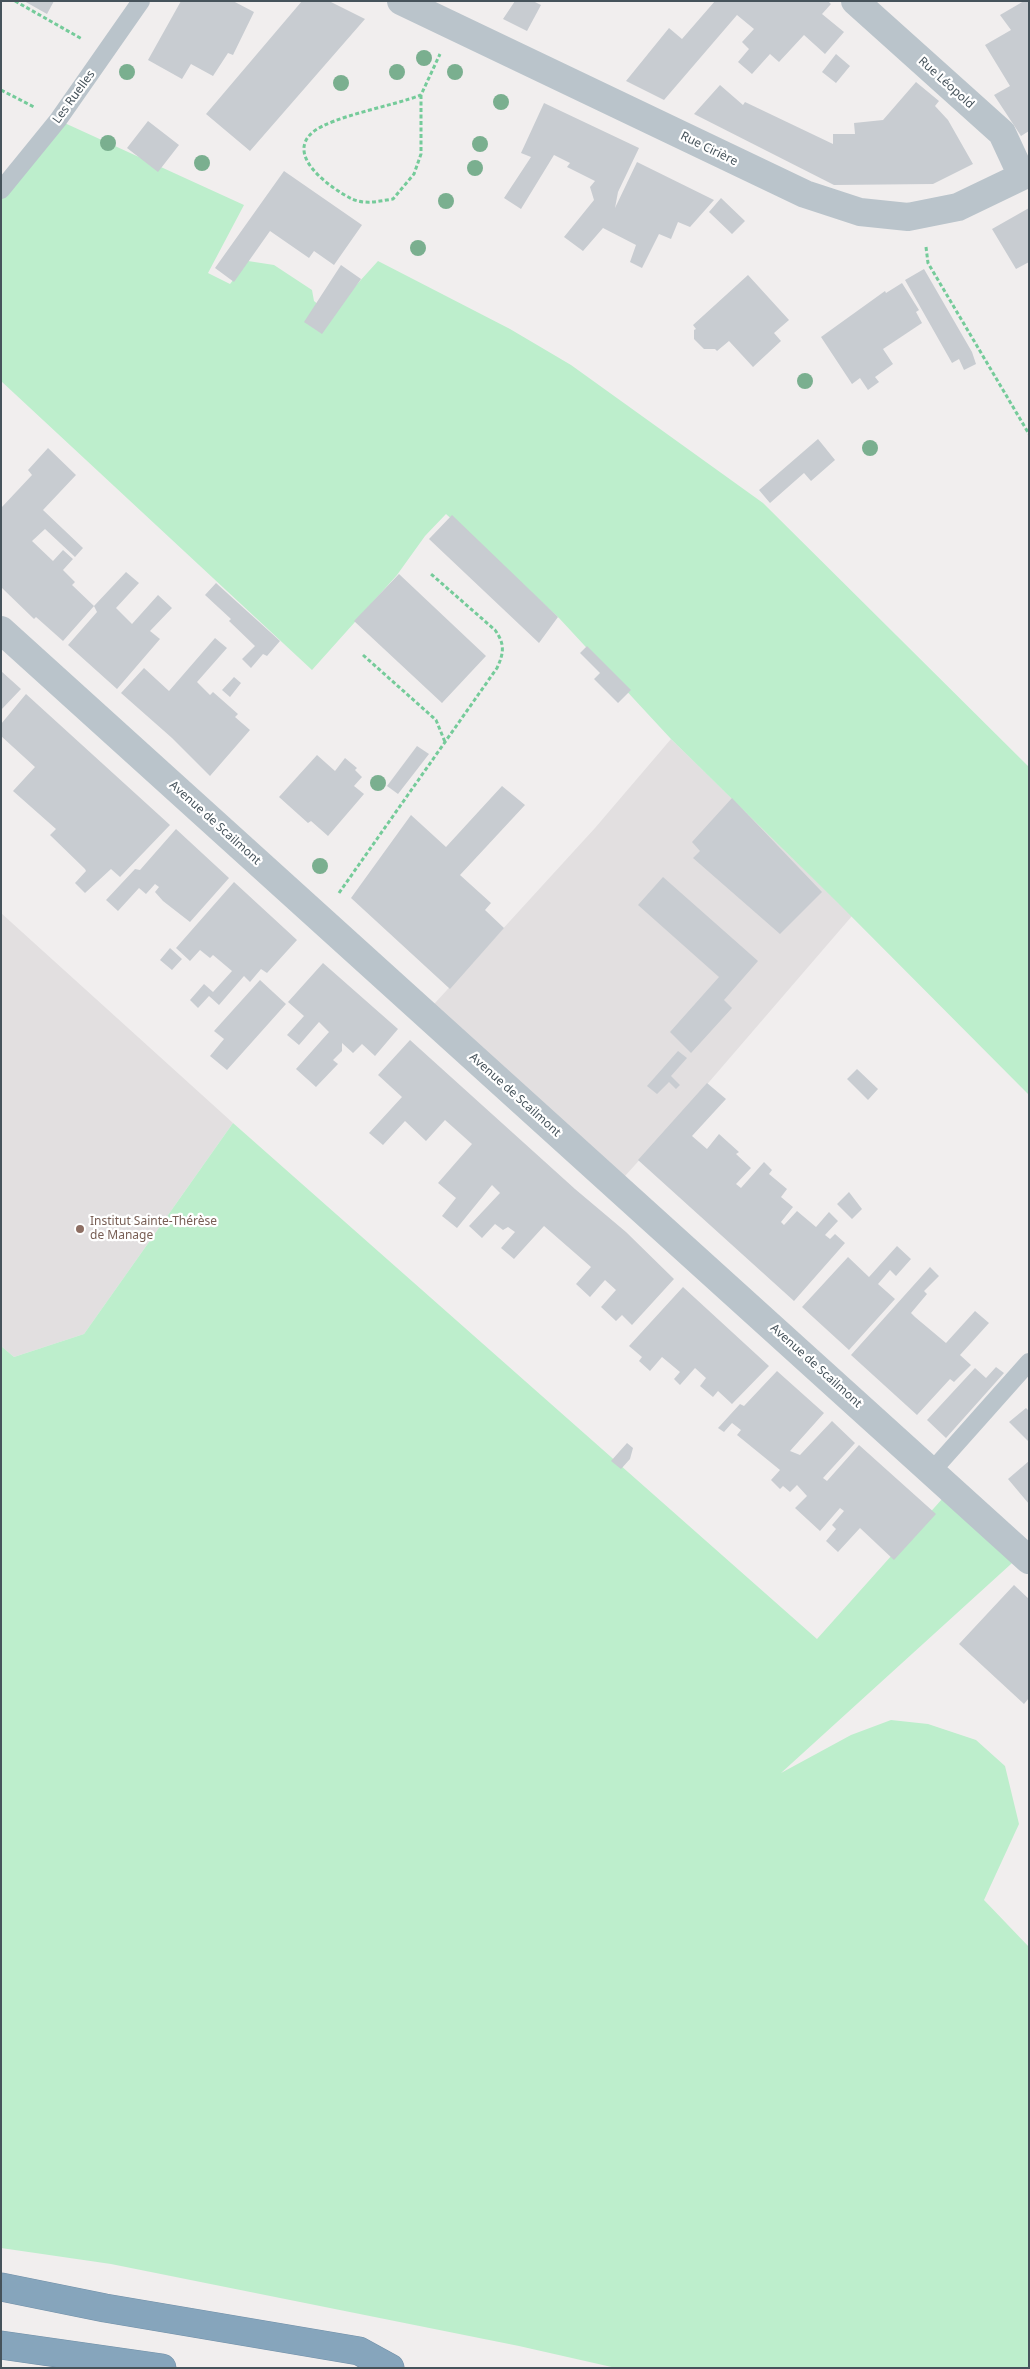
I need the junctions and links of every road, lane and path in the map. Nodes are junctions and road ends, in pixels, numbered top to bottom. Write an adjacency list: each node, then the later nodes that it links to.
1 (16, 1): 6 (path)
2 (142, 1): 6 (lane, Les Ruelles)
3 (401, 1): 5 (street, Rue Cirière)
4 (855, 1): 10 (street, Rue Léopold)
5 (453, 26): 8 (path); 12 (street, Rue Cirière)
6 (107, 53): 9 (lane, Les Ruelles)
7 (1, 90): 9 (path)
8 (421, 95): 8 (path)
9 (58, 120): 11 (lane, Les Ruelles)
10 (1026, 174): 12 (street, Rue Cirière)
11 (1, 190)
12 (922, 214): 13 (path)
13 (1029, 434)
14 (431, 574): 17 (path)
15 (1, 630): 18 (street, Avenue de Scailmont)
16 (363, 655): 17 (path)
17 (445, 742): 18 (path)
18 (320, 918): 20 (street, Avenue de Scailmont)
19 (1029, 1362): 20 (lane)
20 (932, 1471): 21 (street, Avenue de Scailmont)
21 (1029, 1560)
22 (1, 2287): 25 (highway)
23 (1, 2346): 24 (highway)
24 (162, 2368)
25 (390, 2368)

